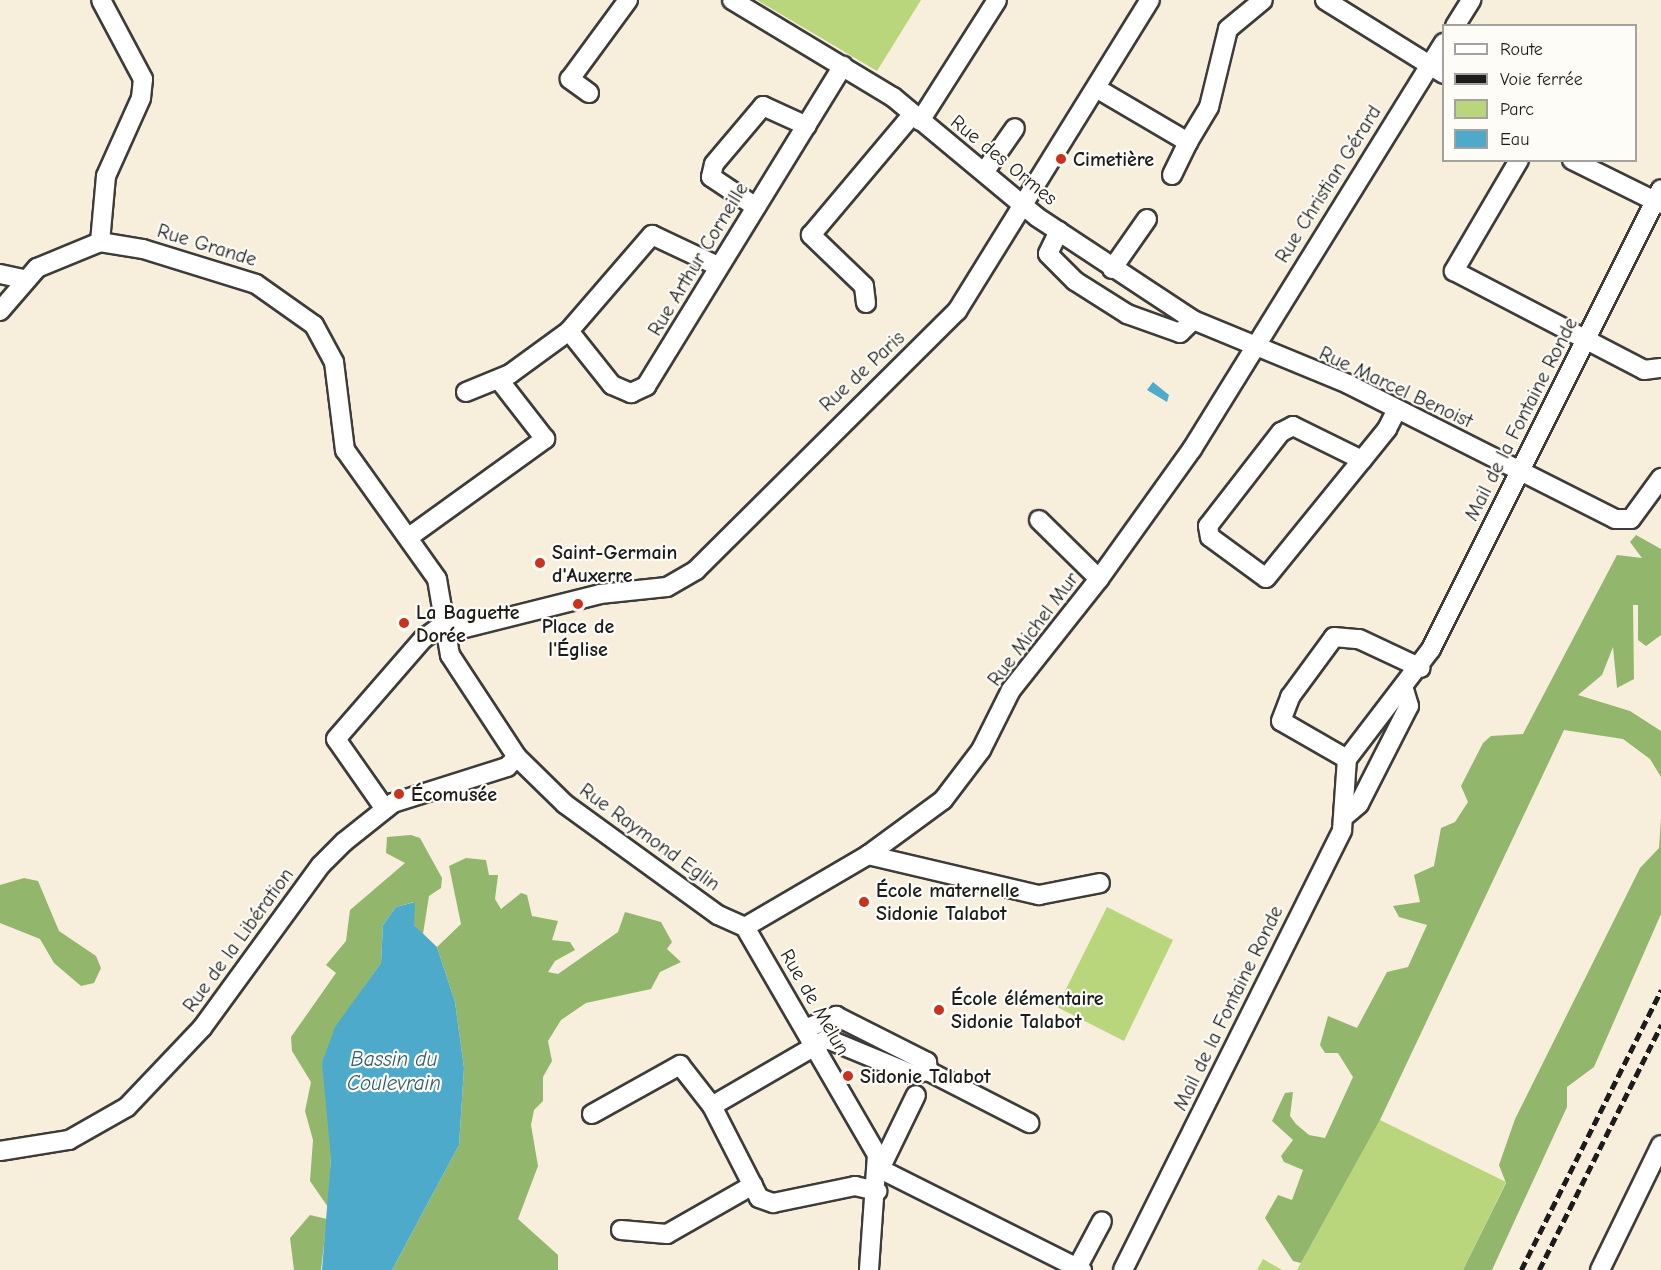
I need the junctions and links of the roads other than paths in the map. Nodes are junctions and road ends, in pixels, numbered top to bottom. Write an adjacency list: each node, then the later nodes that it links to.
1 (102, 0): 28 (street)
2 (628, 0): 14 (street)
3 (732, 0): 11 (street, Rue des Ormes)
4 (997, 0): 15 (street)
5 (1150, 0): 13 (street, Rue de Paris)
6 (1263, 0): 18 (street)
7 (1325, 0): 12 (street)
8 (1471, 0): 9 (street)
9 (1456, 24)
10 (1442, 47): 12 (street, Rue Christian Gérard)
11 (843, 66): 15 (street, Rue des Ormes); 16 (street, Rue Arthur Corneille)
12 (1436, 69): 38 (street, Rue Christian Gérard)
13 (1095, 88): 18 (street); 24 (street, Rue de Paris)
14 (589, 93)
15 (917, 117): 21 (street, Rue des Ormes); 33 (street)
16 (807, 126): 25 (street, Rue Arthur Corneille); 25 (street)
17 (1015, 128): 21 (street)
18 (1188, 141): 22 (street)
19 (1518, 162): 37 (street)
20 (1577, 162): 23 (street)
21 (985, 171): 24 (street, Rue des Ormes)
22 (1172, 175)
23 (1659, 198): 37 (street, Mail de la Fontaine Ronde)
24 (1021, 203): 27 (street, Rue des Ormes); 49 (street, Rue de Paris)
25 (756, 207): 29 (street, Rue Arthur Corneille)
26 (1148, 219): 30 (street)
27 (1059, 231): 30 (street, Rue des Ormes); 35 (street)
28 (100, 242): 32 (street, Rue Grande); 47 (street, Rue Grande)
29 (718, 266): 36 (street); 36 (street, Rue Arthur Corneille)
30 (1112, 269): 35 (street, Rue des Ormes)
31 (0, 274): 32 (street)
32 (24, 279): 34 (street)
33 (866, 303)
34 (0, 311)
35 (1193, 320): 38 (street, Rue des Ormes)
36 (569, 331): 40 (street)
37 (1585, 341): 39 (street); 44 (street, Mail de la Fontaine Ronde)
38 (1251, 348): 42 (street, Rue Marcel Benoist); 48 (street, Rue Michel Mur)
39 (1661, 368)
40 (499, 380): 41 (street); 47 (street)
41 (466, 392)
42 (1397, 409): 43 (street); 44 (street, Rue Marcel Benoist)
43 (1362, 460): 43 (street)
44 (1519, 472): 45 (street, Rue Marcel Benoist); 50 (street, Mail de la Fontaine Ronde)
45 (1661, 478)
46 (1039, 520): 48 (street)
47 (409, 537): 49 (street)
48 (1100, 579): 56 (street, Rue Michel Mur)
49 (444, 624): 52 (street, Rue Raymond Eglin); 54 (street)
50 (1421, 669): 51 (street, Mail de la Fontaine Ronde); 53 (street)
51 (1404, 690): 53 (street, Mail de la Fontaine Ronde); 55 (street)
52 (517, 757): 54 (street, Rue de la Libération); 58 (street, Rue Raymond Eglin)
53 (1347, 759): 55 (street, Mail de la Fontaine Ronde)
54 (385, 809): 67 (street, Rue de la Libération)
55 (1346, 815): 75 (street, Mail de la Fontaine Ronde)
56 (868, 855): 57 (street); 58 (street, Rue Michel Mur)
57 (1100, 883)
58 (745, 927): 59 (street, Rue de Melun)
59 (805, 1029): 60 (street, Rue de Melun); 61 (street)
60 (816, 1047): 61 (street); 63 (street); 68 (street, Rue de Melun)
61 (928, 1071): 65 (street)
62 (916, 1095): 68 (street)
63 (712, 1106): 64 (street); 69 (street)
64 (592, 1114)
65 (1029, 1123)
66 (1661, 1145): 76 (street)
67 (0, 1151)
68 (880, 1169): 70 (street, Rue de Melun); 73 (street)
69 (753, 1185): 70 (street); 72 (street)
70 (878, 1191): 74 (street, Rue de Melun)
71 (1102, 1221): 73 (street)
72 (621, 1230)
73 (1078, 1269)
74 (869, 1270)
75 (1123, 1270)
76 (1600, 1270)

